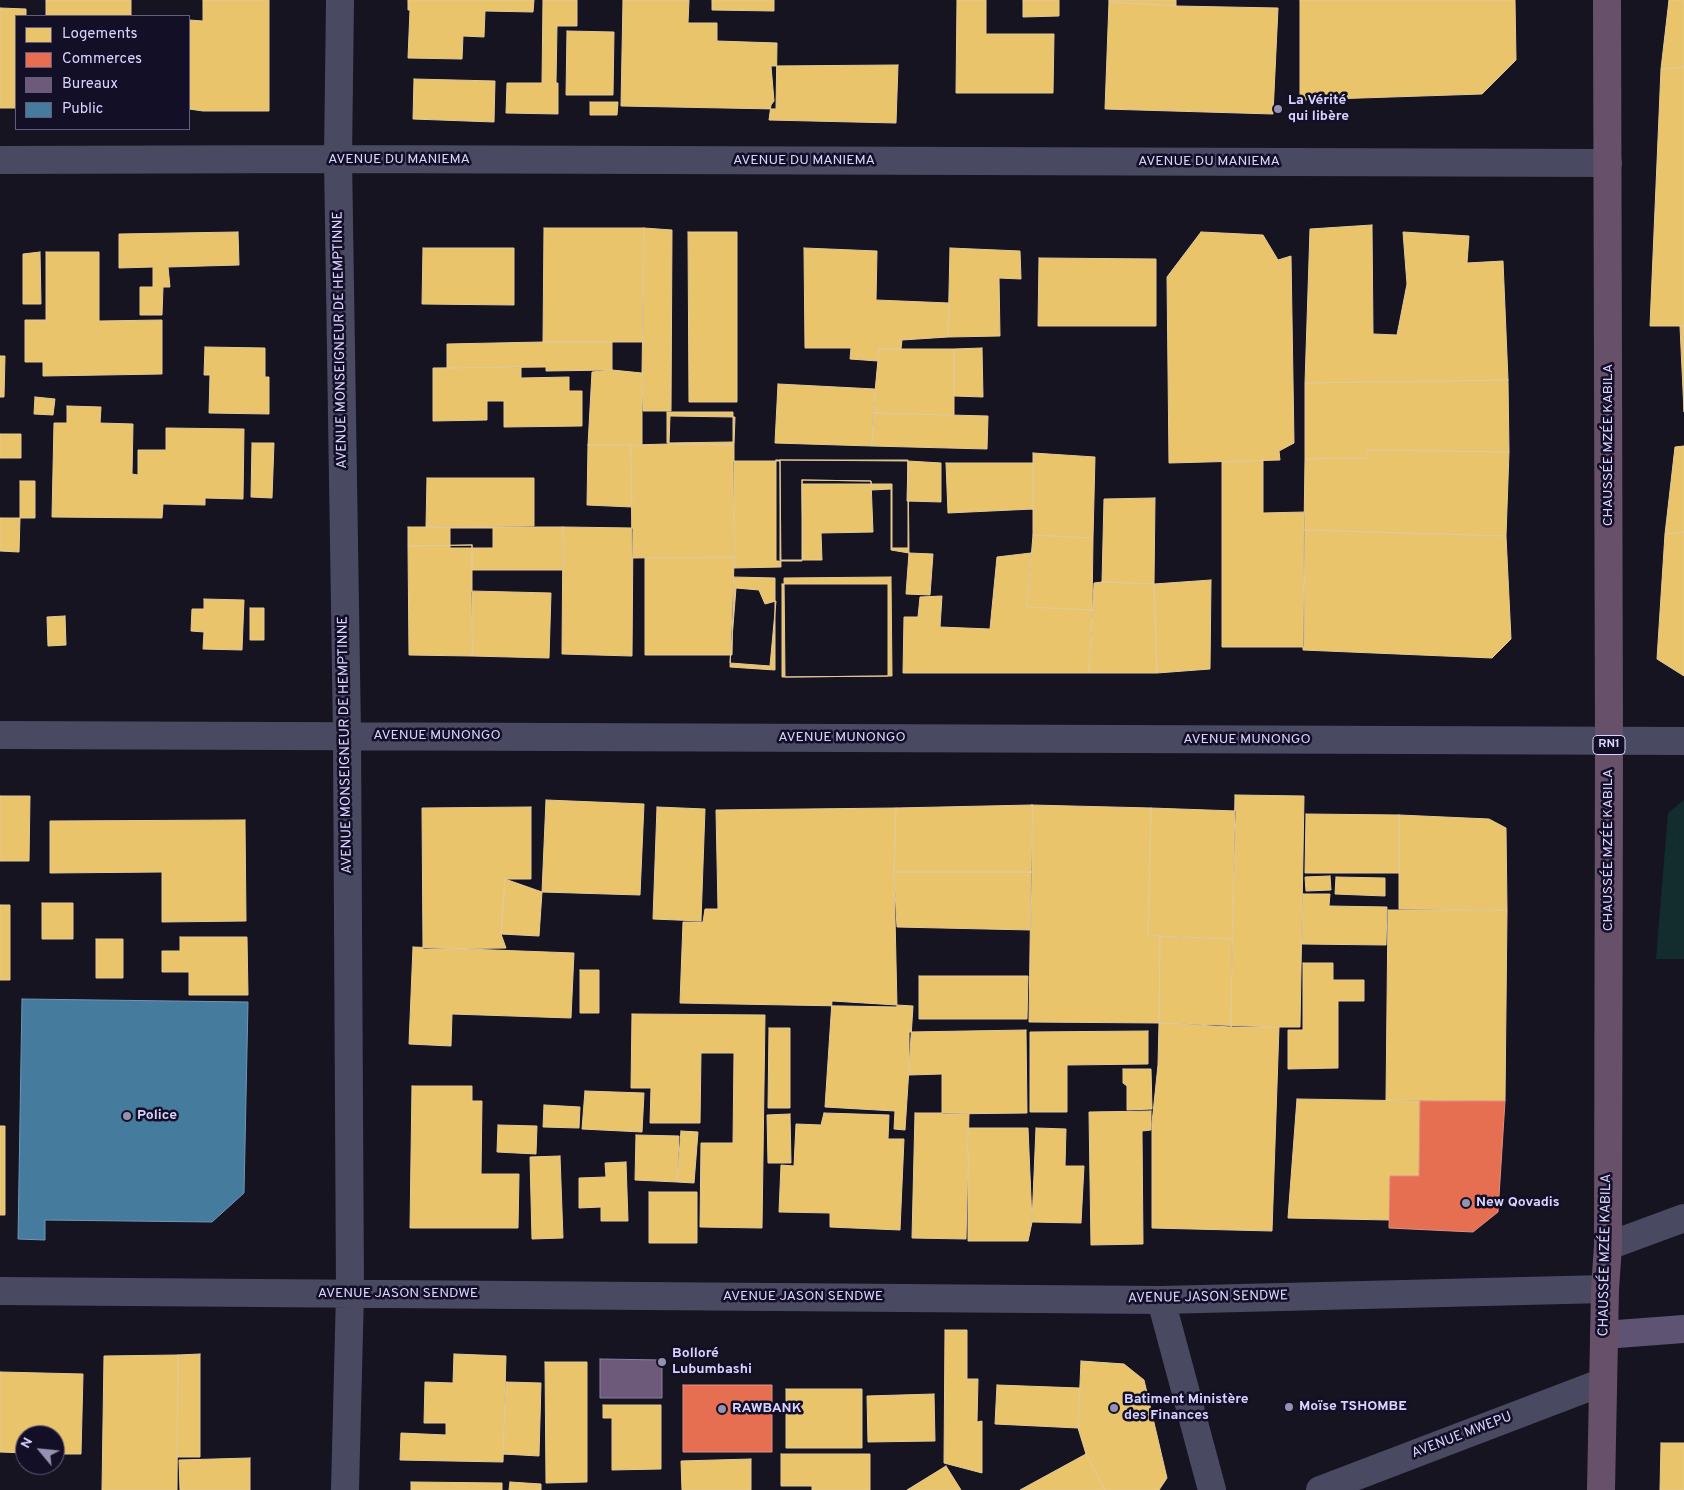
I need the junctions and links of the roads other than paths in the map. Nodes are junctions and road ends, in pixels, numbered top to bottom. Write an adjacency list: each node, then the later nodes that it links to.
1 (340, 0): 3 (street, AVENUE MONSEIGNEUR DE HEMPTINNE)
2 (1607, 0): 5 (highway, CHAUSSÉE MZÉE KABILA / RN1)
3 (338, 159): 4 (street, AVENUE DU MANIEMA); 5 (street, AVENUE DU MANIEMA); 7 (street, AVENUE MONSEIGNEUR DE HEMPTINNE)
4 (0, 160)
5 (1608, 163): 9 (highway, CHAUSSÉE MZÉE KABILA / RN1)
6 (0, 735): 7 (street, AVENUE MUNONGO)
7 (347, 735): 9 (street, AVENUE MUNONGO); 14 (street, AVENUE MONSEIGNEUR DE HEMPTINNE)
8 (1684, 741): 9 (street, AVENUE MUNONGO)
9 (1609, 742): 11 (highway, CHAUSSÉE MZÉE KABILA / RN1)
10 (1684, 1218): 11 (street)
11 (1608, 1246): 12 (highway, CHAUSSÉE MZÉE KABILA / RN1)
12 (1605, 1289): 15 (street, AVENUE JASON SENDWE); 17 (highway, CHAUSSÉE MZÉE KABILA / RN1)
13 (0, 1291): 14 (street, AVENUE JASON SENDWE)
14 (350, 1293): 15 (street, AVENUE JASON SENDWE); 19 (street, AVENUE MONSEIGNEUR DE HEMPTINNE)
15 (1161, 1300): 20 (street)
16 (1684, 1329): 17 (main road)
17 (1604, 1335): 18 (highway, CHAUSSÉE MZÉE KABILA / RN1)
18 (1603, 1382): 21 (street, AVENUE MWEPU); 22 (highway, CHAUSSÉE MZÉE KABILA / RN1)
19 (345, 1490)
20 (1212, 1490)
21 (1320, 1490)
22 (1601, 1490)

